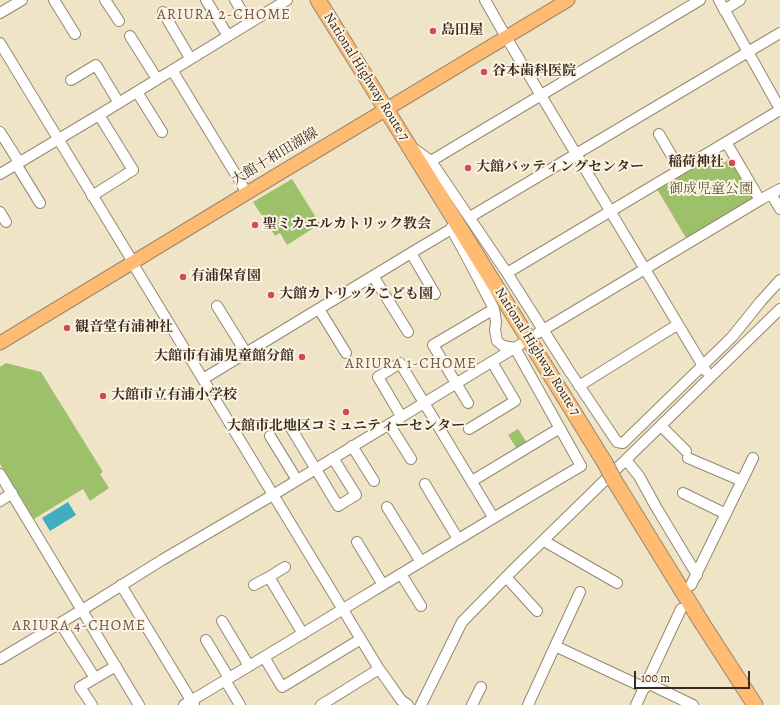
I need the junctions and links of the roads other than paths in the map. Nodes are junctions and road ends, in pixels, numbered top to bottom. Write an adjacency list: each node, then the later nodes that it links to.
1 (22, 0): 15 (street)
2 (54, 0): 19 (street)
3 (105, 0): 16 (street)
4 (206, 0): 21 (street)
5 (235, 0): 17 (street)
6 (287, 0): 17 (street)
7 (318, 0): 32 (highway, National Highway Route 7)
8 (485, 0): 22 (street)
9 (568, 0): 22 (main road, 大館十和田湖線)
10 (700, 0): 30 (street)
11 (719, 0): 13 (street)
12 (740, 0): 13 (street)
13 (724, 10): 24 (street)
14 (163, 12): 25 (street)
15 (0, 13)
16 (119, 21)
17 (249, 23): 21 (street)
18 (780, 32): 24 (street)
19 (75, 34)
20 (130, 36): 27 (street)
21 (228, 36): 25 (street)
22 (506, 38): 30 (street); 32 (main road, 大館十和田湖線)
23 (0, 43): 38 (street)
24 (748, 52): 33 (street); 41 (street)
25 (190, 58): 26 (street)
26 (172, 70): 27 (street); 47 (street)
27 (157, 79): 29 (street)
28 (71, 80): 31 (street)
29 (137, 92): 31 (street); 36 (street)
30 (541, 96): 41 (street); 42 (street)
31 (119, 102): 34 (street)
32 (386, 109): 40 (highway, National Highway Route 7); 47 (main road, 大館十和田湖線)
33 (780, 110): 39 (street)
34 (99, 115): 38 (street); 48 (street)
35 (0, 132): 43 (street)
36 (162, 132)
37 (659, 134): 44 (street)
38 (58, 139): 43 (street); 48 (street)
39 (726, 142): 44 (street); 49 (street)
40 (408, 144): 42 (street); 55 (highway, National Highway Route 7)
41 (575, 153): 53 (street); 55 (street)
42 (431, 161): 55 (street)
43 (17, 163): 45 (street); 50 (street)
44 (680, 170): 53 (street)
45 (0, 174)
46 (775, 192): 49 (street); 51 (street)
47 (247, 193): 57 (main road, 大館十和田湖線)
48 (92, 196): 57 (street)
49 (760, 200): 58 (street)
50 (40, 203)
51 (780, 209)
52 (0, 212): 54 (street)
53 (610, 212): 58 (street); 59 (street)
54 (6, 222)
55 (460, 223): 56 (street); 59 (street); 65 (street); 154 (highway, National Highway Route 7, bridge)
56 (411, 253): 60 (street); 62 (street)
57 (133, 262): 70 (main road, 大館十和田湖線); 77 (street)
58 (644, 270): 67 (street); 69 (street)
59 (507, 273): 69 (street)
60 (373, 276): 64 (street); 68 (street)
61 (780, 280): 75 (street)
62 (435, 294)
63 (217, 306): 72 (street)
64 (319, 309): 72 (street); 73 (street)
65 (494, 309): 71 (street); 78 (street)
66 (780, 309): 76 (street)
67 (678, 325): 75 (street); 79 (street)
68 (408, 332)
69 (540, 332): 79 (street)
70 (0, 343)
71 (518, 346): 74 (street); 86 (street)
72 (246, 353): 77 (street)
73 (346, 353)
74 (492, 362): 78 (street); 87 (street)
75 (702, 366): 76 (street); 79 (street)
76 (709, 378): 84 (street)
77 (203, 379): 103 (street)
78 (456, 383): 80 (street); 81 (street)
79 (579, 386)
80 (424, 402): 82 (street); 82 (street); 98 (street)
81 (468, 403)
82 (401, 416): 83 (street)
83 (389, 424): 89 (street); 92 (street)
84 (661, 426): 93 (street); 99 (street)
85 (291, 428): 94 (street)
86 (560, 428): 98 (street); 107 (street)
87 (469, 429)
88 (270, 436): 96 (street)
89 (352, 446): 90 (street); 97 (street)
90 (334, 458): 94 (street); 94 (street)
91 (753, 458): 99 (street)
92 (411, 459)
93 (626, 460): 109 (street); 114 (street)
94 (315, 469): 96 (street)
95 (0, 474): 101 (street)
96 (297, 480): 103 (street)
97 (374, 481)
98 (472, 481): 107 (street)
99 (742, 481): 106 (street)
100 (425, 484): 108 (street)
101 (12, 493): 104 (street); 125 (street)
102 (683, 493): 106 (street)
103 (273, 495): 118 (street); 126 (street)
104 (0, 501)
105 (387, 507): 111 (street)
106 (726, 514): 114 (street)
107 (493, 517): 108 (street)
108 (458, 539): 111 (street)
109 (544, 541): 116 (street); 117 (street)
110 (357, 542): 120 (street)
111 (420, 562): 113 (street)
112 (285, 567): 115 (street)
113 (401, 574): 120 (street); 123 (street)
114 (696, 575): 121 (street)
115 (269, 577): 119 (street); 130 (street)
116 (506, 577): 127 (street); 149 (street)
117 (617, 583)
118 (121, 585): 125 (street); 143 (street)
119 (254, 585)
120 (383, 585): 126 (street)
121 (691, 585)
122 (580, 592): 133 (street)
123 (421, 606)
124 (681, 609): 141 (street)
125 (82, 610): 129 (street); 136 (street)
126 (343, 610): 130 (street); 131 (street)
127 (537, 611)
128 (222, 621): 137 (street)
129 (60, 623): 135 (street); 139 (street)
130 (303, 634): 134 (street)
131 (361, 639): 134 (street); 138 (street)
132 (206, 640): 140 (street)
133 (555, 646): 141 (street); 151 (street)
134 (264, 657): 137 (street)
135 (0, 659)
136 (116, 666): 139 (street); 145 (street)
137 (249, 666): 140 (street)
138 (379, 669): 147 (street); 148 (street)
139 (95, 678): 144 (street)
140 (227, 679): 143 (street); 146 (street)
141 (646, 685): 152 (street); 153 (street)
142 (481, 687): 150 (street)
143 (190, 704)
144 (92, 705)
145 (140, 705)
146 (240, 705)
147 (321, 705)
148 (408, 705)
149 (421, 705)
150 (472, 705)
151 (528, 705)
152 (636, 705)
153 (693, 705)
154 (755, 705)

